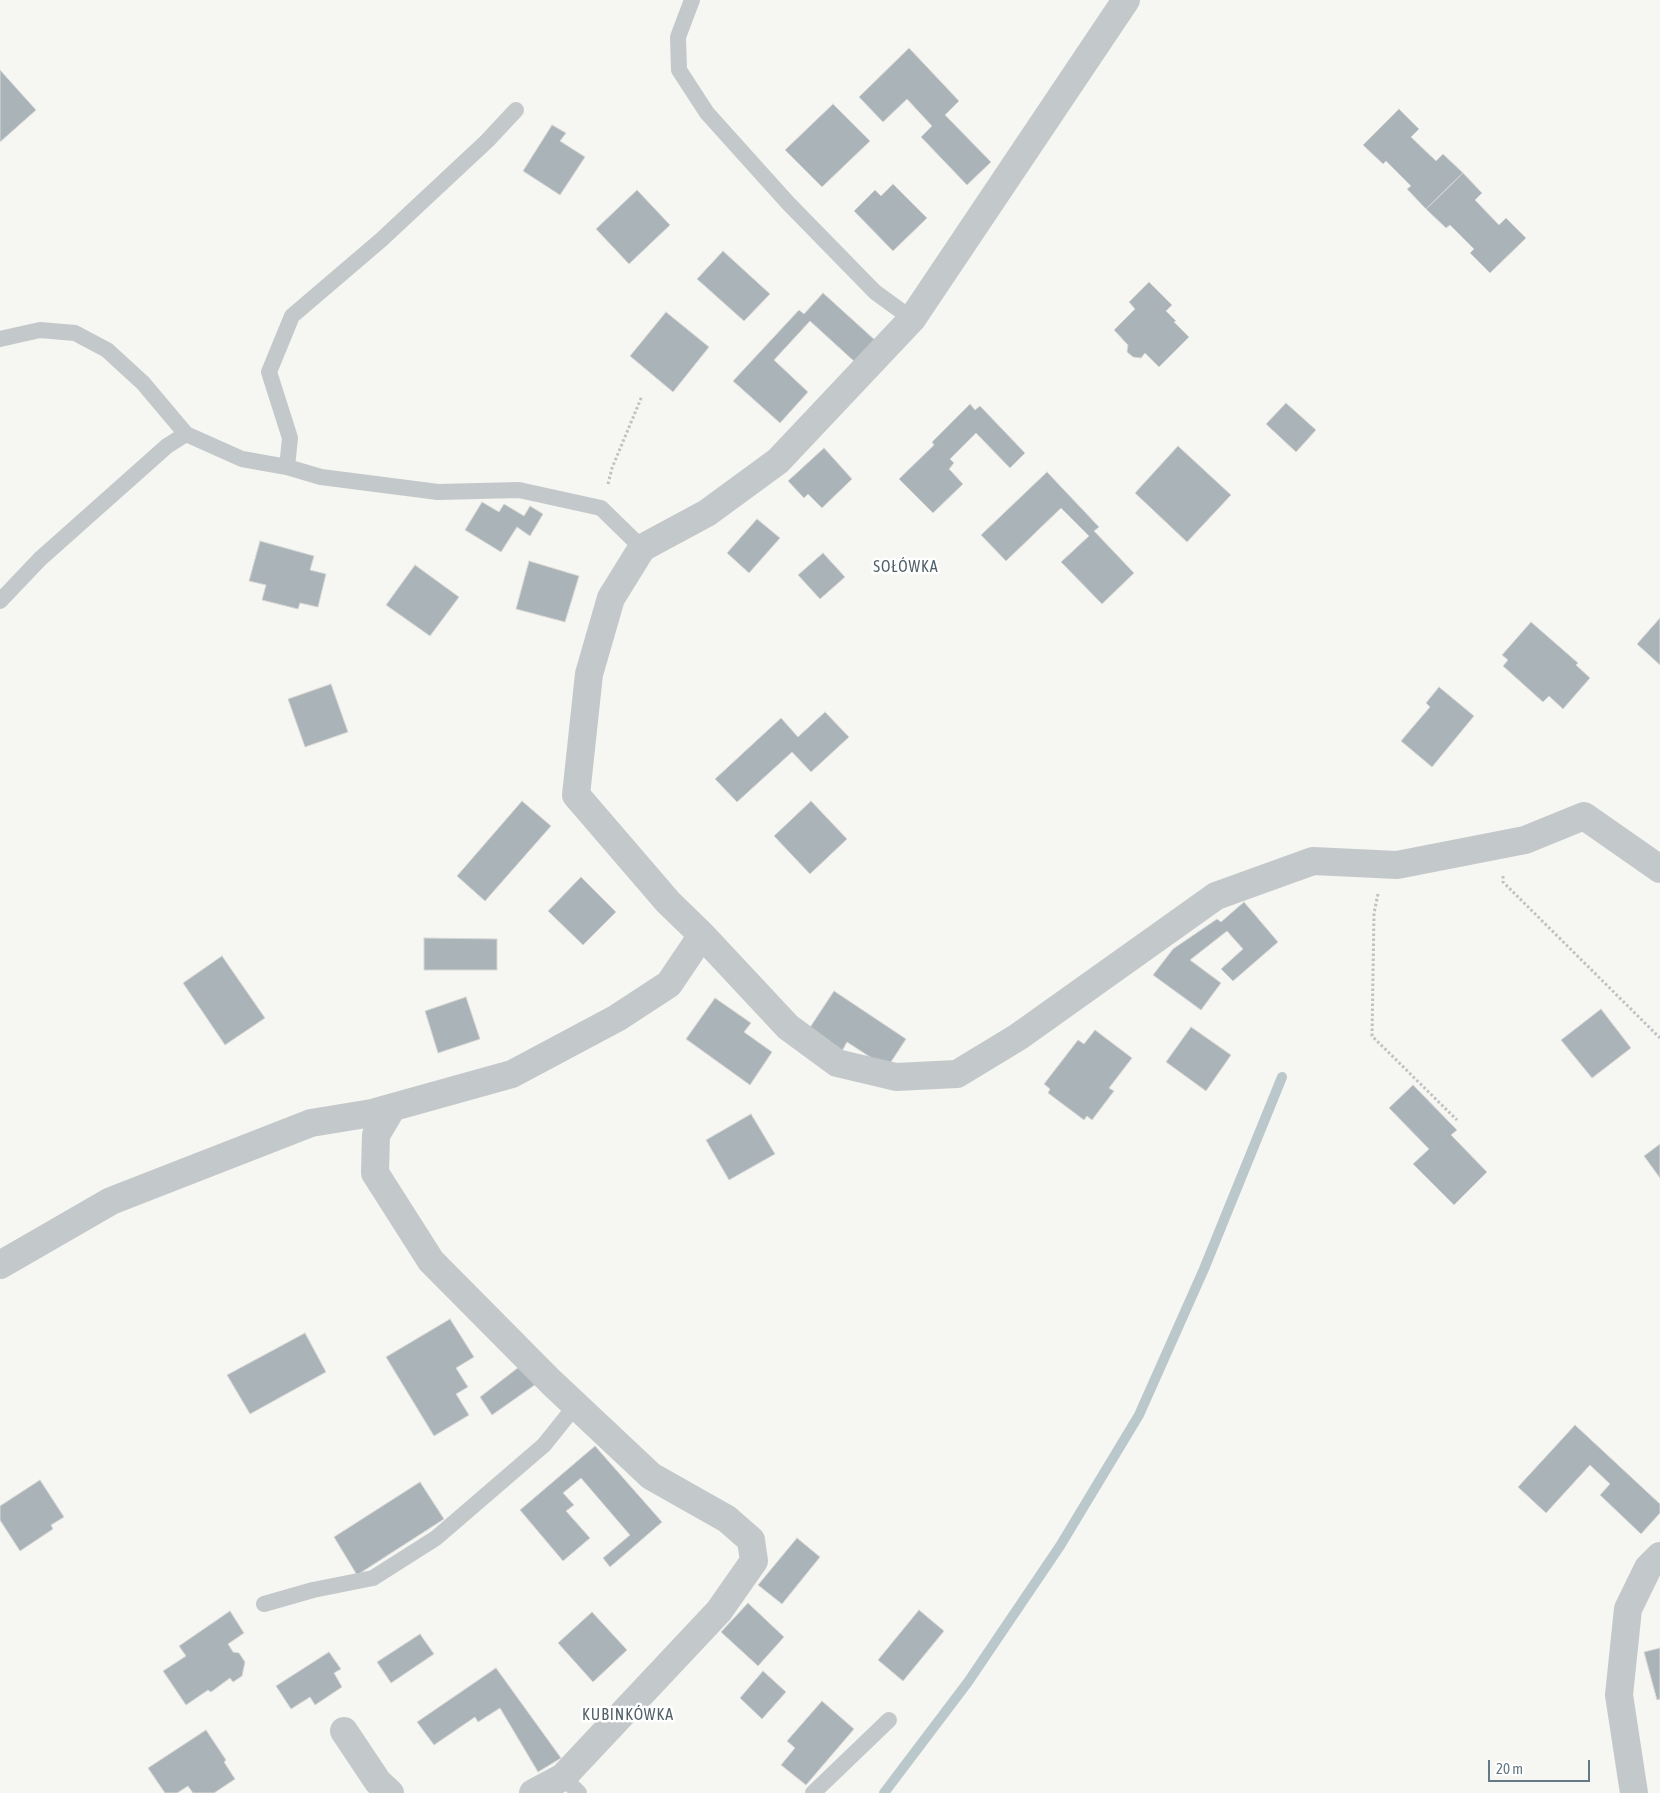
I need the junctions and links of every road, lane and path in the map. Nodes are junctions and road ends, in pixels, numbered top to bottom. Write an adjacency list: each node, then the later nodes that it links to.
1 (692, 0): 4 (lane)
2 (1126, 0): 4 (street)
3 (516, 110): 8 (lane)
4 (912, 319): 10 (street)
5 (0, 339): 7 (lane)
6 (642, 396): 9 (path)
7 (186, 434): 8 (lane); 11 (lane)
8 (287, 467): 9 (lane)
9 (601, 508): 10 (lane)
10 (642, 548): 15 (street)
11 (0, 601)
12 (1500, 845): 13 (street); 14 (street); 16 (path)
13 (1384, 864): 15 (street); 18 (path)
14 (1660, 869)
15 (702, 934): 17 (street)
16 (1660, 1038)
17 (392, 1108): 19 (street); 20 (street)
18 (1457, 1120)
19 (0, 1265)
20 (576, 1405): 22 (lane); 25 (street)
21 (1660, 1556): 29 (street)
22 (264, 1604)
23 (889, 1720): 28 (lane)
24 (344, 1731): 26 (street)
25 (571, 1785): 27 (street)
26 (390, 1793)
27 (533, 1793)
28 (813, 1793)
29 (1634, 1793)

